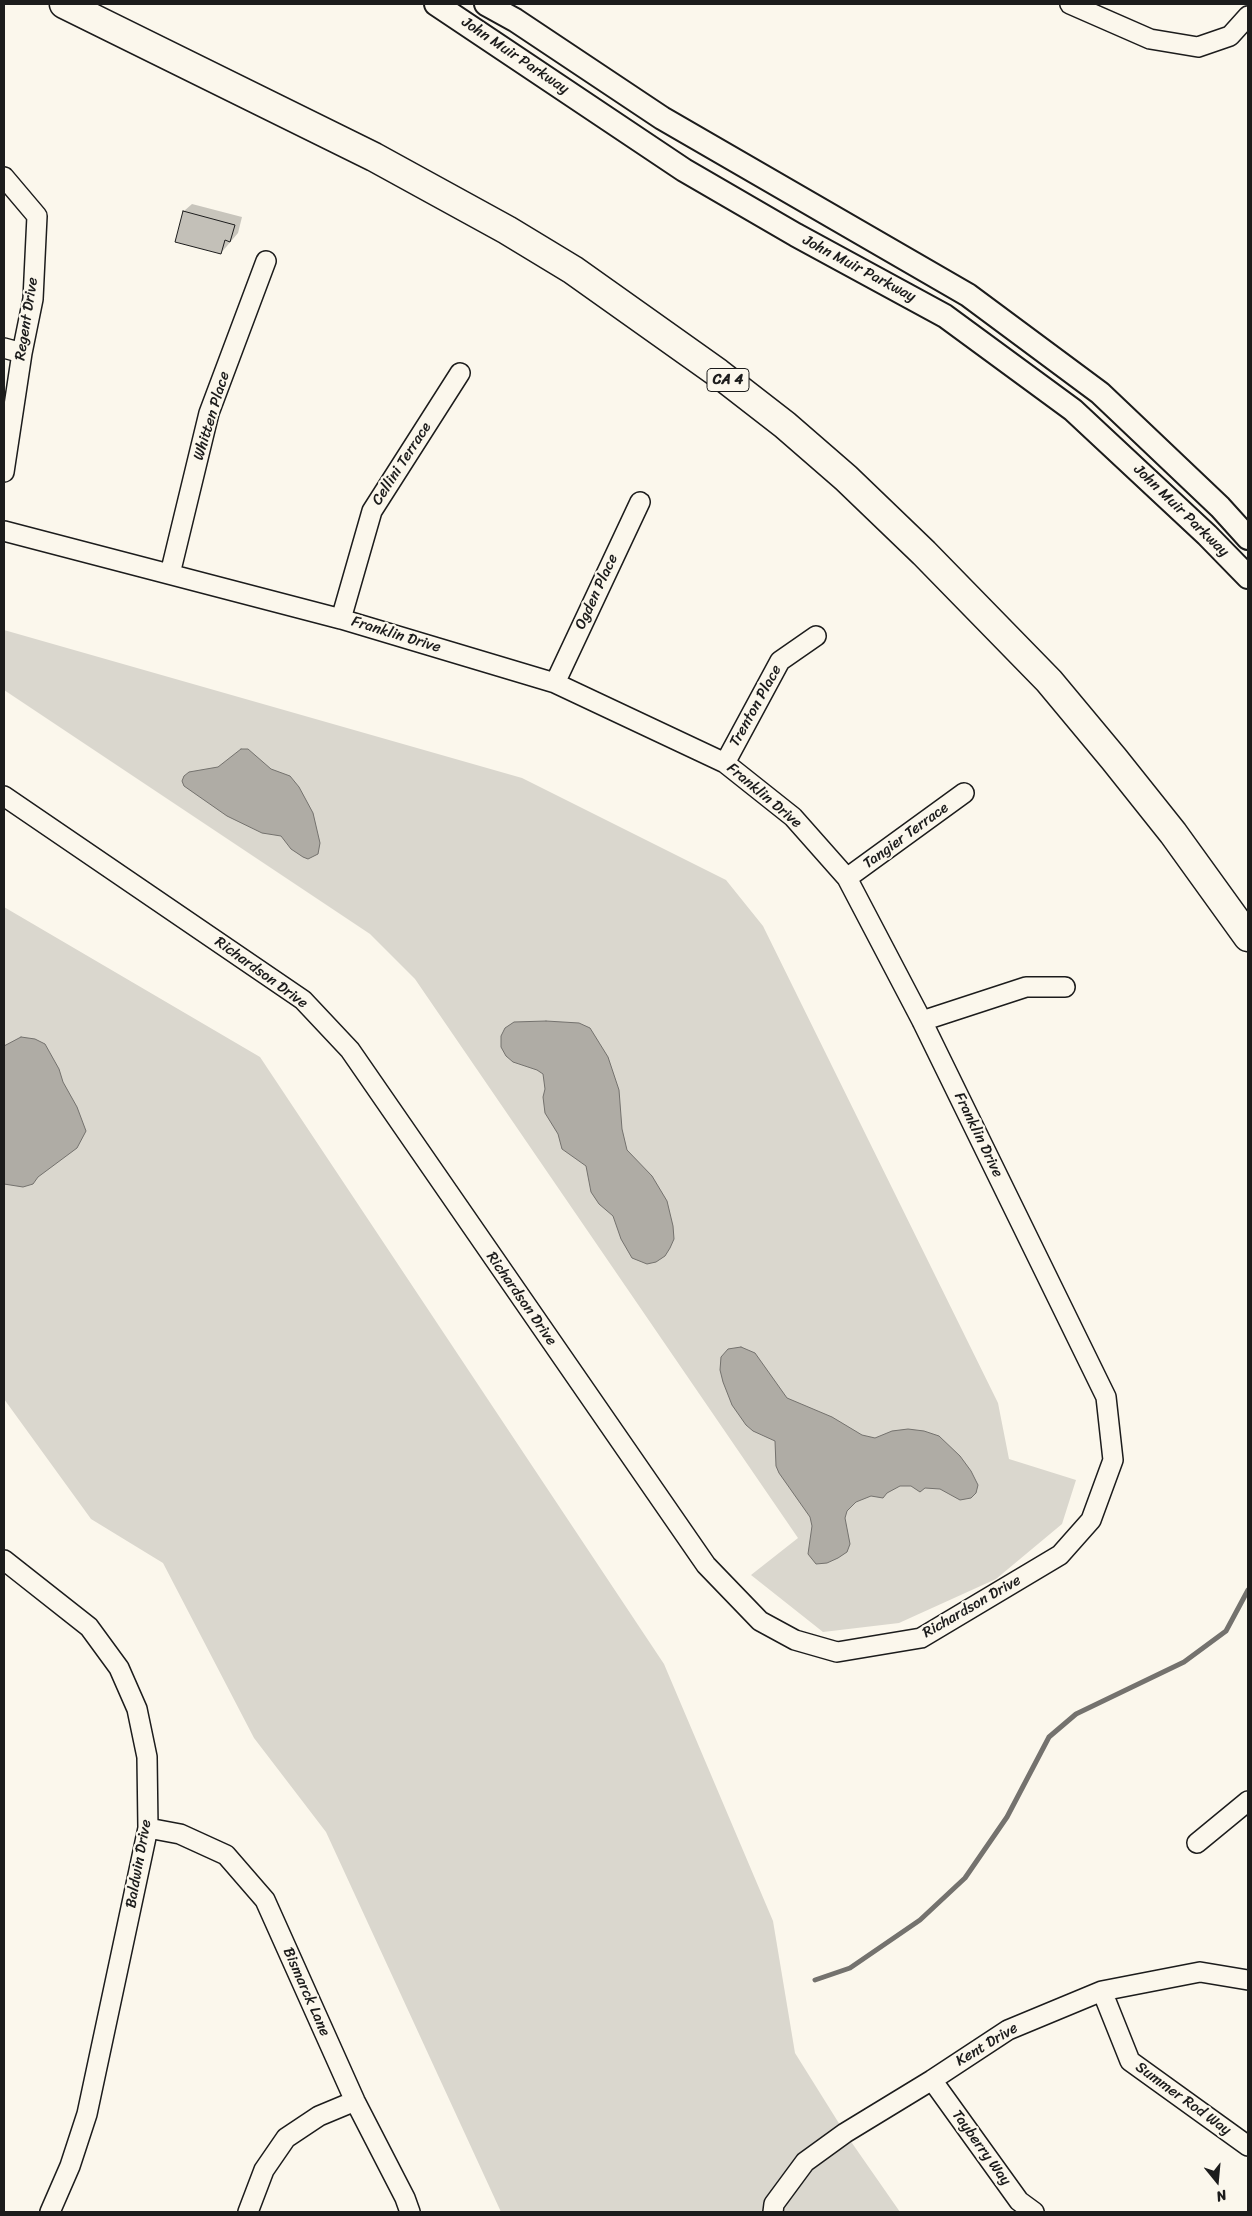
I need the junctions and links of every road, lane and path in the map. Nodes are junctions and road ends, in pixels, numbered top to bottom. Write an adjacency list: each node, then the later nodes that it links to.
1 (64, 4): 24 (highway, CA 4)
2 (436, 4): 16 (street, John Muir Parkway)
3 (486, 4): 14 (street, John Muir Parkway)
4 (1070, 4): 5 (street)
5 (1248, 16)
6 (4, 177): 9 (street, Regent Drive)
7 (266, 261): 15 (street, Whitten Place)
8 (4, 348): 9 (street)
9 (22, 353): 11 (street, Regent Drive)
10 (460, 373): 17 (street, Cellini Terrace)
11 (4, 472)
12 (640, 502): 19 (street, Ogden Place)
13 (4, 531): 15 (street, Franklin Drive)
14 (1248, 538)
15 (170, 574): 17 (street, Franklin Drive)
16 (1248, 577)
17 (341, 619): 19 (street, Franklin Drive)
18 (816, 636): 20 (street, Trenton Place)
19 (555, 683): 20 (street, Franklin Drive)
20 (725, 763): 23 (street, Franklin Drive)
21 (964, 793): 23 (street, Tangier Terrace)
22 (4, 796): 27 (street, Richardson Drive)
23 (847, 878): 26 (street, Franklin Drive)
24 (1248, 937)
25 (1064, 986): 26 (street)
26 (922, 1021): 27 (street, Franklin Drive)
27 (1060, 1555)
28 (4, 1560): 30 (street, Baldwin Drive)
29 (1248, 1801): 31 (street)
30 (148, 1828): 35 (street, Bismarck Lane); 37 (street, Baldwin Drive)
31 (1197, 1844)
32 (1248, 1980): 33 (street, Kent Drive)
33 (1102, 1991): 34 (street, Kent Drive); 36 (street, Summer Rod Way)
34 (932, 2080): 40 (street, Kent Drive); 41 (street, Tayberry Way)
35 (355, 2101): 38 (street); 39 (street, Bismarck Lane)
36 (1248, 2146)
37 (50, 2212)
38 (248, 2212)
39 (410, 2212)
40 (773, 2212)
41 (1034, 2212)

